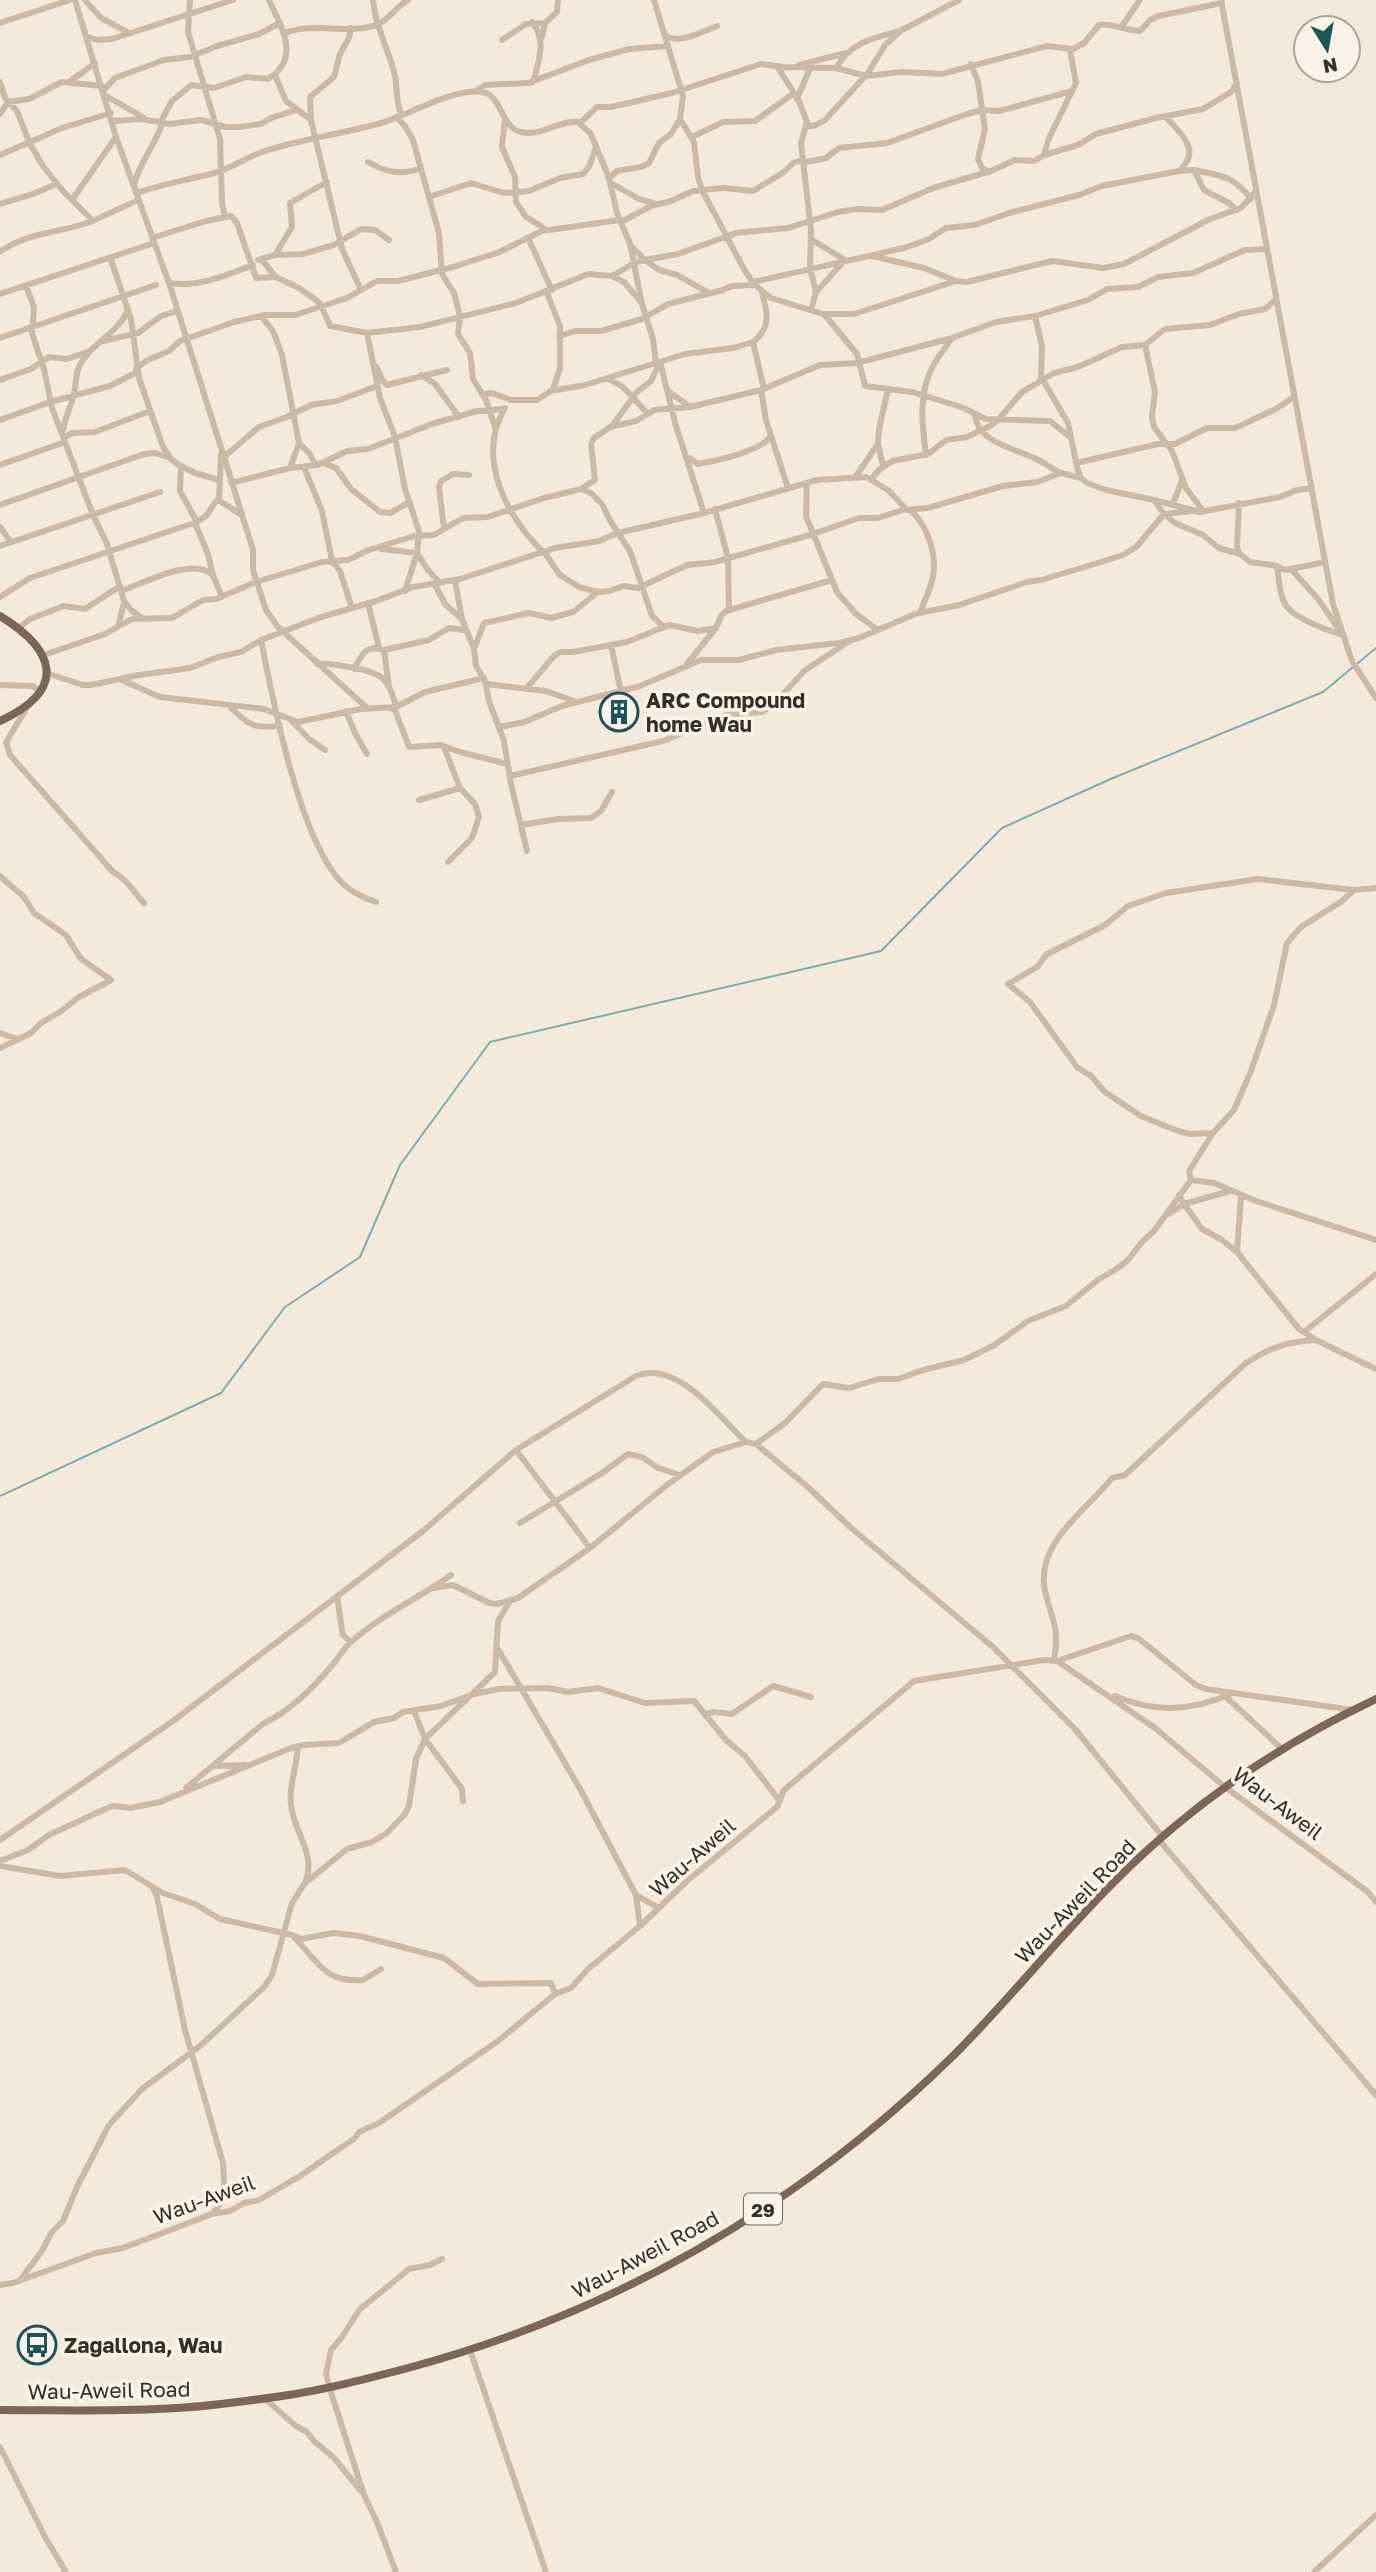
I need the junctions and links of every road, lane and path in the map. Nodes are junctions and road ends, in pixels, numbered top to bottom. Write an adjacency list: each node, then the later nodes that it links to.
1 (85, 0): 24 (street)
2 (190, 0): 14 (street)
3 (233, 0): 14 (street)
4 (269, 0): 17 (street)
5 (373, 0): 19 (street)
6 (408, 0): 19 (street)
7 (558, 0): 18 (street)
8 (654, 0): 26 (street)
9 (960, 0): 23 (street)
10 (1140, 0): 21 (street)
11 (57, 1): 12 (street); 16 (street)
12 (73, 1): 27 (street)
13 (1221, 1): 21 (street); 42 (street)
14 (188, 13): 24 (street); 33 (street)
15 (532, 22): 18 (street); 28 (street); 29 (street)
16 (0, 23)
17 (279, 23): 25 (street); 33 (street)
18 (545, 23): 28 (street)
19 (376, 25): 22 (street); 57 (street)
20 (717, 26): 26 (street)
21 (1122, 26): 31 (street)
22 (351, 28): 25 (street); 62 (street)
23 (902, 30): 32 (street); 41 (street)
24 (129, 33): 27 (street)
25 (285, 33): 40 (street)
26 (665, 36): 30 (street)
27 (88, 37): 34 (street)
28 (541, 38): 45 (street)
29 (502, 40)
30 (668, 46): 45 (street); 47 (street)
31 (1070, 50): 35 (street); 49 (street)
32 (848, 52): 37 (street); 39 (street)
33 (196, 54): 46 (street); 48 (street)
34 (95, 63): 44 (street); 48 (street)
35 (971, 64): 41 (street); 54 (street)
36 (777, 66): 37 (street); 47 (street); 51 (street)
37 (791, 67): 38 (street)
38 (810, 68): 39 (street); 51 (street)
39 (835, 68): 41 (street)
40 (275, 75): 46 (street); 53 (street)
41 (866, 76): 67 (street)
42 (1237, 81): 58 (street); 87 (street)
43 (0, 82): 52 (street)
44 (69, 82): 48 (street); 52 (street)
45 (533, 82): 50 (street)
46 (203, 86): 64 (street); 66 (street)
47 (681, 90): 60 (street); 65 (street)
48 (104, 91): 55 (street); 61 (street)
49 (1072, 91): 54 (street); 74 (street)
50 (475, 92): 57 (street); 59 (street)
51 (796, 96): 67 (street); 69 (street)
52 (9, 102): 56 (street); 71 (street)
53 (296, 110): 62 (street); 66 (street)
54 (982, 110): 75 (street); 81 (street)
55 (111, 113): 63 (street); 71 (street)
56 (0, 114)
57 (399, 116): 70 (street); 77 (street)
58 (1165, 116): 74 (street); 80 (street)
59 (505, 118): 65 (street); 88 (street)
60 (680, 119): 69 (street); 82 (street)
61 (148, 120): 63 (street); 64 (street)
62 (312, 120): 70 (street)
63 (113, 121): 68 (street)
64 (161, 123): 66 (street); 85 (street)
65 (580, 123): 72 (street)
66 (214, 124): 78 (street)
67 (806, 127): 75 (street)
68 (116, 137): 85 (street); 91 (street)
69 (692, 137): 86 (street)
70 (317, 138): 78 (street); 83 (street)
71 (29, 142): 73 (street); 84 (street)
72 (596, 147): 82 (street); 88 (street)
73 (0, 155)
74 (1044, 155): 81 (street)
75 (802, 161): 86 (street); 99 (street)
76 (368, 162): 77 (street)
77 (421, 168): 89 (street)
78 (222, 170): 85 (street); 96 (street)
79 (1194, 170): 80 (street); 90 (street); 95 (street)
80 (1179, 171): 111 (street)
81 (989, 172): 99 (street)
82 (610, 181): 94 (street); 98 (street)
83 (327, 182): 104 (street); 110 (street)
84 (56, 184): 91 (street); 93 (street)
85 (136, 189): 92 (street)
86 (702, 190): 94 (street); 101 (street)
87 (1256, 190): 90 (street); 108 (street)
88 (516, 193): 89 (street); 100 (street)
89 (429, 197): 119 (street)
90 (1251, 199): 95 (street)
91 (72, 200): 97 (street)
92 (139, 200): 97 (street); 103 (street)
93 (0, 204)
94 (656, 204): 98 (street)
95 (1237, 210): 123 (street)
96 (225, 217): 103 (street); 117 (street)
97 (93, 221): 109 (street)
98 (621, 221): 100 (street); 107 (street)
99 (810, 222): 101 (street); 106 (street)
100 (547, 230): 102 (street)
101 (726, 236): 114 (street); 120 (street)
102 (528, 238): 119 (street); 130 (street)
103 (153, 240): 112 (street); 124 (street)
104 (340, 240): 105 (street); 110 (street); 129 (street)
105 (389, 240)
106 (812, 240): 115 (street); 118 (street)
107 (630, 244): 114 (street); 116 (street)
108 (1265, 249): 136 (street); 145 (street)
109 (0, 252)
110 (275, 255): 113 (street)
111 (869, 255): 115 (street); 123 (street)
112 (110, 257): 127 (street); 135 (street)
113 (261, 258): 117 (street); 122 (street)
114 (645, 260): 116 (street); 133 (street)
115 (845, 260): 118 (street); 132 (street)
116 (634, 263): 121 (street); 137 (street)
117 (253, 264): 122 (street); 124 (street)
118 (810, 268): 125 (street); 132 (street)
119 (442, 269): 129 (street); 144 (street)
120 (745, 271): 125 (street); 128 (street)
121 (612, 276): 130 (street); 137 (street)
122 (276, 277): 138 (street)
123 (956, 281): 142 (street)
124 (169, 284): 141 (street)
125 (754, 284): 128 (street); 131 (street)
126 (156, 285): 135 (street)
127 (26, 286): 134 (street); 147 (street)
128 (732, 286): 133 (street)
129 (361, 290): 138 (street)
130 (550, 291): 144 (street); 150 (street)
131 (762, 291): 140 (street); 155 (street)
132 (816, 292): 140 (street)
133 (709, 293): 146 (street)
134 (0, 294)
135 (123, 295): 139 (street); 147 (street)
136 (1275, 300): 156 (street); 176 (street)
137 (642, 304): 146 (street)
138 (321, 305): 143 (street); 149 (street)
139 (128, 310): 148 (street); 154 (street)
140 (811, 310): 142 (street)
141 (177, 311): 148 (street); 152 (street)
142 (823, 314): 160 (street)
143 (261, 316): 152 (street); 187 (street)
144 (460, 316): 149 (street); 173 (street)
145 (1035, 316): 153 (street); 167 (street)
146 (647, 317): 150 (street); 159 (street)
147 (32, 326): 151 (street); 158 (street)
148 (134, 334): 154 (street); 162 (street)
149 (367, 334): 161 (street)
150 (559, 335): 170 (street)
151 (0, 338)
152 (186, 338): 162 (street); 202 (street)
153 (952, 338): 160 (street); 175 (street)
154 (100, 342): 157 (street)
155 (753, 342): 159 (street); 171 (street)
156 (1145, 345): 167 (street); 200 (street)
157 (92, 350): 158 (street); 174 (street)
158 (42, 362): 166 (street); 179 (street)
159 (658, 362): 165 (street); 172 (street); 177 (street)
160 (860, 362): 169 (street); 171 (street)
161 (373, 364): 164 (street); 168 (street)
162 (137, 370): 174 (street); 184 (street)
163 (447, 370): 164 (street)
164 (420, 375): 188 (street)
165 (606, 378): 170 (street); 177 (street)
166 (0, 380)
167 (1043, 381): 189 (street); 197 (street)
168 (377, 386): 187 (street); 196 (street)
169 (888, 389): 175 (street); 199 (street)
170 (553, 390): 178 (street)
171 (763, 390): 180 (street); 194 (street)
172 (668, 391): 180 (street); 183 (street)
173 (482, 395): 178 (street); 181 (street)
174 (74, 396): 179 (street); 195 (street)
175 (924, 397): 186 (street); 205 (street)
176 (1294, 397): 200 (street); 226 (street)
177 (633, 398): 185 (street); 191 (street)
178 (511, 400): 182 (street)
179 (50, 402): 190 (street); 195 (street)
180 (690, 407): 183 (street)
181 (490, 409): 182 (street); 188 (street); 192 (street)
182 (504, 409): 192 (street)
183 (671, 410): 185 (street); 204 (street)
184 (150, 411): 195 (street); 207 (street)
185 (648, 413): 191 (street)
186 (975, 414): 189 (street); 193 (street)
187 (292, 415): 198 (street); 206 (street)
188 (459, 417): 196 (street)
189 (998, 420): 193 (street); 197 (street)
190 (0, 421)
191 (612, 426): 227 (street)
192 (496, 430): 235 (street)
193 (981, 430): 205 (street); 215 (street)
194 (771, 435): 201 (street); 203 (street)
195 (64, 438): 210 (street); 218 (street)
196 (396, 439): 209 (street); 231 (street)
197 (1073, 440): 208 (street)
198 (299, 443): 209 (street); 214 (street)
199 (878, 444): 212 (street); 217 (street)
200 (1166, 445): 208 (street); 222 (street)
201 (761, 446): 203 (street); 204 (street)
202 (221, 449): 206 (street); 221 (street)
203 (776, 449): 225 (street)
204 (685, 452): 240 (street)
205 (926, 455): 212 (street)
206 (224, 457): 223 (street)
207 (171, 458): 211 (street); 218 (street)
208 (1076, 463): 219 (street)
209 (319, 464): 213 (street); 231 (street)
210 (0, 466)
211 (181, 466): 221 (street); 244 (street)
212 (883, 466): 220 (street)
213 (304, 467): 214 (street); 258 (street)
214 (290, 468): 223 (street)
215 (1061, 473): 219 (street); 237 (street)
216 (469, 475): 246 (street)
217 (856, 476): 220 (street); 224 (street)
218 (79, 478): 234 (street); 242 (street)
219 (1082, 478): 229 (street)
220 (871, 479): 237 (street)
221 (219, 480): 230 (street)
222 (1182, 480): 233 (street); 239 (street)
223 (231, 483): 243 (street)
224 (807, 483): 225 (street); 248 (street)
225 (788, 488): 236 (street)
226 (1311, 488): 232 (street); 259 (street)
227 (581, 489): 235 (street); 247 (street)
228 (160, 492): 242 (street)
229 (1154, 500): 233 (street); 241 (street)
230 (219, 501): 243 (street); 244 (street)
231 (410, 502): 249 (street)
232 (1239, 503): 239 (street); 256 (street)
233 (1173, 504): 238 (street)
234 (0, 505)
235 (510, 509): 246 (street); 255 (street)
236 (715, 509): 240 (street); 257 (street)
237 (909, 510): 248 (street); 277 (street)
238 (1193, 511): 239 (street); 241 (street)
239 (1203, 512)
240 (704, 513): 247 (street)
241 (1164, 514): 256 (street); 277 (street)
242 (93, 515): 250 (street); 253 (street)
243 (242, 516): 265 (street)
244 (196, 522): 253 (street); 262 (street)
245 (0, 527): 250 (street)
246 (444, 529): 249 (street)
247 (618, 533): 255 (street); 267 (street)
248 (813, 534): 257 (street); 263 (street)
249 (418, 536): 252 (street); 254 (street)
250 (10, 541): 251 (street)
251 (0, 546)
252 (375, 548): 254 (street); 258 (street)
253 (110, 551): 268 (street); 271 (street)
254 (417, 553): 266 (street); 269 (street)
255 (545, 553): 264 (street); 270 (street)
256 (1240, 554): 260 (street)
257 (728, 558): 267 (street); 276 (street)
258 (332, 561): 265 (street); 275 (street)
259 (1325, 562): 261 (street); 290 (street)
260 (1277, 566): 261 (street); 290 (street)
261 (1292, 570): 290 (street)
262 (213, 575): 268 (street); 272 (street)
263 (832, 580): 276 (street); 287 (street)
264 (455, 581): 266 (street); 281 (street)
265 (256, 582): 272 (street); 288 (street)
266 (437, 583): 269 (street); 281 (street)
267 (642, 587): 270 (street); 279 (street)
268 (120, 589): 273 (street); 283 (street)
269 (405, 591): 274 (street)
270 (598, 592): 294 (street)
271 (0, 597)
272 (222, 597): 280 (street)
273 (124, 601): 280 (street); 285 (street)
274 (368, 603): 275 (street); 295 (street)
275 (352, 608): 288 (street)
276 (729, 610): 284 (street)
277 (920, 613): 287 (street)
278 (0, 616): 283 (main road)
279 (652, 616): 282 (street); 289 (street)
280 (148, 619): 285 (street)
281 (462, 620): 286 (street)
282 (664, 627): 284 (street); 289 (street)
283 (19, 628): 296 (main road)
284 (716, 628): 298 (street)
285 (115, 629): 296 (street)
286 (464, 630): 294 (street); 295 (street)
287 (878, 630): 292 (street)
288 (282, 631): 291 (street); 297 (street)
289 (650, 634): 293 (street)
290 (1343, 635): 308 (street)
291 (261, 640): 301 (street); 315 (street)
292 (850, 641): 298 (street); 325 (street)
293 (611, 645): 305 (street); 307 (street)
294 (474, 649): 302 (street)
295 (381, 650): 299 (street); 304 (street)
296 (44, 655): 300 (main road)
297 (317, 664): 299 (street); 312 (street)
298 (685, 667): 307 (street)
299 (354, 669): 304 (street)
300 (46, 673): 301 (street); 306 (main road)
301 (119, 679): 311 (street)
302 (485, 681): 305 (street); 313 (street); 319 (street)
303 (0, 685): 306 (street)
304 (389, 687): 313 (street)
305 (526, 689): 309 (street)
306 (41, 692): 310 (main road)
307 (621, 692): 309 (street)
308 (1376, 698)
309 (579, 702): 319 (street)
310 (28, 706): 317 (main road); 320 (street)
311 (230, 706): 315 (street); 318 (street)
312 (367, 708): 313 (street); 314 (street)
313 (393, 708): 321 (street)
314 (346, 711): 316 (street); 323 (street)
315 (277, 713): 316 (street); 318 (street)
316 (291, 720): 322 (street)
317 (0, 721)
318 (280, 726): 335 (street)
319 (500, 727): 324 (street)
320 (3, 741): 336 (street)
321 (443, 745): 324 (street); 326 (street)
322 (325, 750)
323 (367, 754)
324 (508, 764): 325 (street)
325 (510, 776): 329 (street)
326 (460, 788): 328 (street); 331 (street)
327 (612, 792): 329 (street)
328 (419, 800)
329 (521, 825): 330 (street)
330 (527, 851)
331 (448, 862)
332 (0, 876): 338 (street)
333 (1376, 888): 334 (street)
334 (1354, 890): 340 (street); 340 (street)
335 (376, 902)
336 (144, 903)
337 (0, 1033): 338 (street)
338 (15, 1038): 339 (street)
339 (0, 1048)
340 (1213, 1133): 341 (street)
341 (1191, 1180): 342 (street); 343 (street)
342 (1230, 1191): 344 (street); 345 (street)
343 (1178, 1195): 345 (street); 346 (street)
344 (1241, 1196): 347 (street); 348 (street)
345 (1184, 1204): 346 (street); 348 (street)
346 (1165, 1216): 354 (street)
347 (1376, 1240)
348 (1237, 1252): 350 (street)
349 (1376, 1274): 350 (street)
350 (1304, 1332): 351 (street)
351 (1316, 1340): 352 (street); 366 (street)
352 (1376, 1369)
353 (746, 1443): 354 (street); 355 (street); 356 (street)
354 (756, 1444): 367 (street)
355 (516, 1450): 357 (street); 362 (street)
356 (680, 1475): 357 (street); 359 (street)
357 (556, 1501): 358 (street); 359 (street)
358 (520, 1523)
359 (590, 1548): 363 (street)
360 (452, 1575): 361 (street)
361 (434, 1588): 363 (street); 364 (street)
362 (337, 1596): 364 (street); 387 (street)
363 (510, 1601): 365 (street)
364 (351, 1642): 381 (street)
365 (497, 1647): 368 (street); 370 (street)
366 (1055, 1660): 367 (street, Wau-Aweil); 369 (street, Wau-Aweil); 371 (street)
367 (1012, 1667): 384 (street, Wau-Aweil); 386 (street)
368 (522, 1689): 370 (street); 376 (street); 391 (street)
369 (1104, 1691): 371 (street); 382 (street, Wau-Aweil)
370 (474, 1694): 375 (street); 377 (street)
371 (1228, 1695): 374 (street); 379 (street)
372 (811, 1697): 376 (street)
373 (1376, 1699): 374 (main road, Wau-Aweil Road / 29)
374 (1353, 1710): 379 (main road, Wau-Aweil Road / 29)
375 (414, 1711): 377 (street); 378 (street)
376 (706, 1714): 384 (street)
377 (425, 1739): 385 (street); 389 (street)
378 (298, 1746): 380 (street); 389 (street)
379 (1282, 1749): 382 (main road, Wau-Aweil Road / 29)
380 (247, 1764): 381 (street); 383 (street)
381 (213, 1766): 383 (street)
382 (1225, 1787): 386 (main road, Wau-Aweil Road / 29); 392 (street, Wau-Aweil)
383 (179, 1793): 388 (street)
384 (779, 1800): 393 (street, Wau-Aweil)
385 (463, 1801)
386 (1161, 1838): 400 (street); 405 (main road, Wau-Aweil Road / 29)
387 (0, 1840)
388 (0, 1864): 390 (street)
389 (304, 1884): 395 (street)
390 (152, 1886): 395 (street); 399 (street)
391 (636, 1895): 393 (street); 394 (street)
392 (1376, 1902)
393 (659, 1909): 394 (street, Wau-Aweil)
394 (640, 1926): 398 (street, Wau-Aweil)
395 (283, 1934): 396 (street); 399 (street)
396 (292, 1935): 397 (street); 398 (street)
397 (381, 1969)
398 (555, 1994): 401 (street, Wau-Aweil)
399 (191, 2053): 401 (street); 403 (street)
400 (1376, 2095)
401 (212, 2214): 403 (street, Wau-Aweil)
402 (442, 2259): 406 (street)
403 (20, 2280): 404 (street, Wau-Aweil)
404 (0, 2286)
405 (470, 2350): 406 (main road, Wau-Aweil Road / 29); 414 (street)
406 (329, 2386): 407 (main road, Wau-Aweil Road / 29); 410 (street)
407 (264, 2398): 408 (main road, Wau-Aweil Road / 29); 410 (street)
408 (0, 2410)
409 (0, 2447): 412 (street)
410 (364, 2495): 413 (street)
411 (1376, 2515): 415 (street)
412 (66, 2572)
413 (396, 2572)
414 (546, 2572)
415 (1314, 2572)

